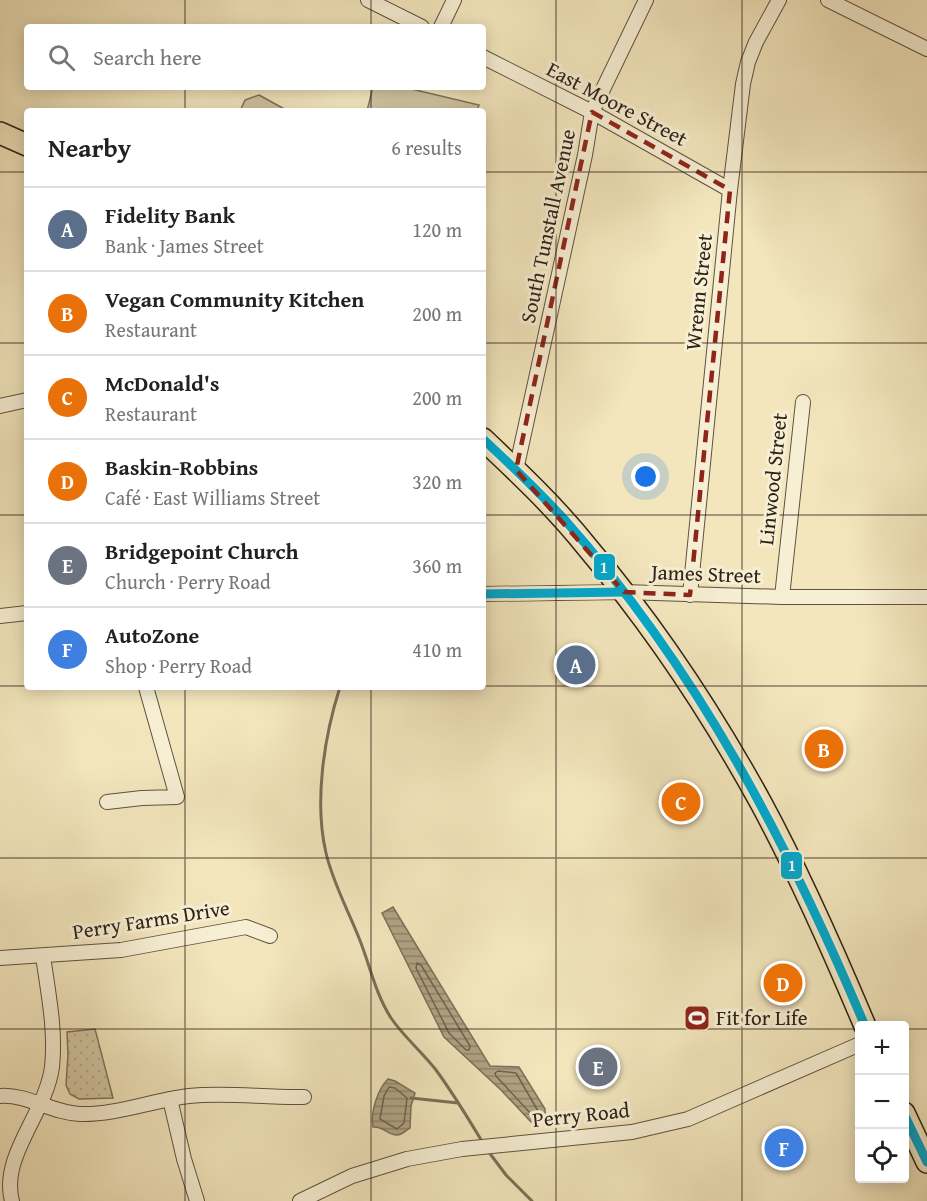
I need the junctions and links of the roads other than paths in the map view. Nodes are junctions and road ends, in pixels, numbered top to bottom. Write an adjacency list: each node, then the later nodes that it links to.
1 (368, 0): 6 (street)
2 (454, 0): 7 (street)
3 (646, 0): 10 (street, South Tunstall Avenue)
4 (779, 0): 13 (street, Wrenn Street)
5 (828, 0): 8 (street)
6 (416, 24)
7 (442, 24)
8 (927, 49)
9 (486, 59): 10 (street, East Moore Street)
10 (592, 112): 13 (street, East Moore Street); 18 (street, South Tunstall Avenue)
11 (0, 133): 12 (main road)
12 (24, 144)
13 (730, 190): 21 (street, Wrenn Street)
14 (24, 401): 16 (street)
15 (803, 402): 22 (street, Linwood Street)
16 (0, 406)
17 (486, 442): 18 (main road)
18 (516, 470): 19 (main road)
19 (624, 592): 20 (street, James Street); 21 (street, James Street); 31 (main road)
20 (486, 594)
21 (690, 595): 22 (street, James Street)
22 (782, 597): 23 (street, James Street)
23 (927, 597)
24 (24, 614): 25 (street)
25 (0, 616)
26 (147, 690): 27 (street)
27 (107, 802)
28 (270, 936): 29 (street, Perry Farms Drive)
29 (43, 956): 30 (street, Perry Farms Drive); 36 (street)
30 (0, 958)
31 (864, 1021)
32 (855, 1046): 41 (street, Perry Road)
33 (0, 1096): 36 (street)
34 (304, 1096): 35 (street)
35 (170, 1099): 36 (street); 40 (street)
36 (41, 1104): 39 (street)
37 (909, 1124): 38 (main road)
38 (927, 1162)
39 (12, 1201)
40 (198, 1201)
41 (300, 1201)

